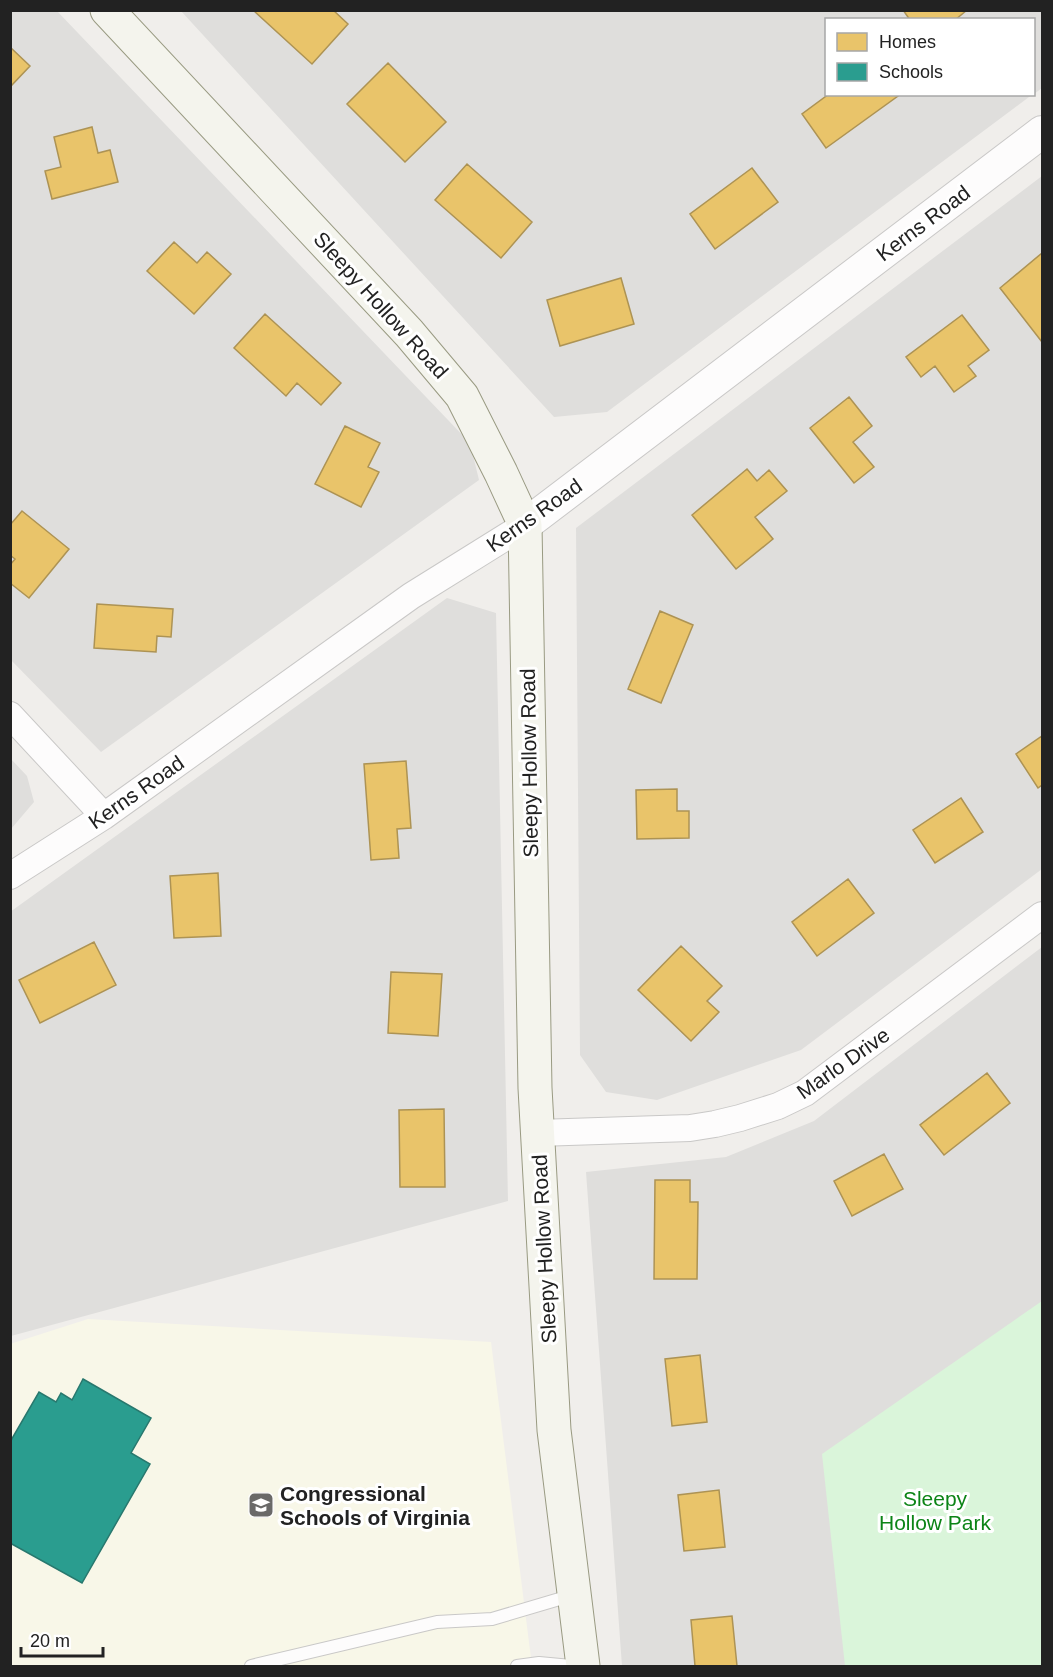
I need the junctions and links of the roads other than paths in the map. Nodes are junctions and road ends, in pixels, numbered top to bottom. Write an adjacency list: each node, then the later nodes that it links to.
1 (107, 10): 3 (main road, Sleepy Hollow Road)
2 (1042, 132): 3 (street, Kerns Road)
3 (525, 525): 5 (street, Kerns Road); 8 (main road, Sleepy Hollow Road)
4 (10, 715): 5 (street)
5 (104, 816): 6 (street, Kerns Road)
6 (10, 876)
7 (1042, 915): 8 (street, Marlo Drive)
8 (538, 1133): 9 (main road, Sleepy Hollow Road)
9 (574, 1595): 10 (lane); 13 (main road, Sleepy Hollow Road)
10 (251, 1666)
11 (517, 1666): 12 (lane)
12 (571, 1666)
13 (583, 1666)

